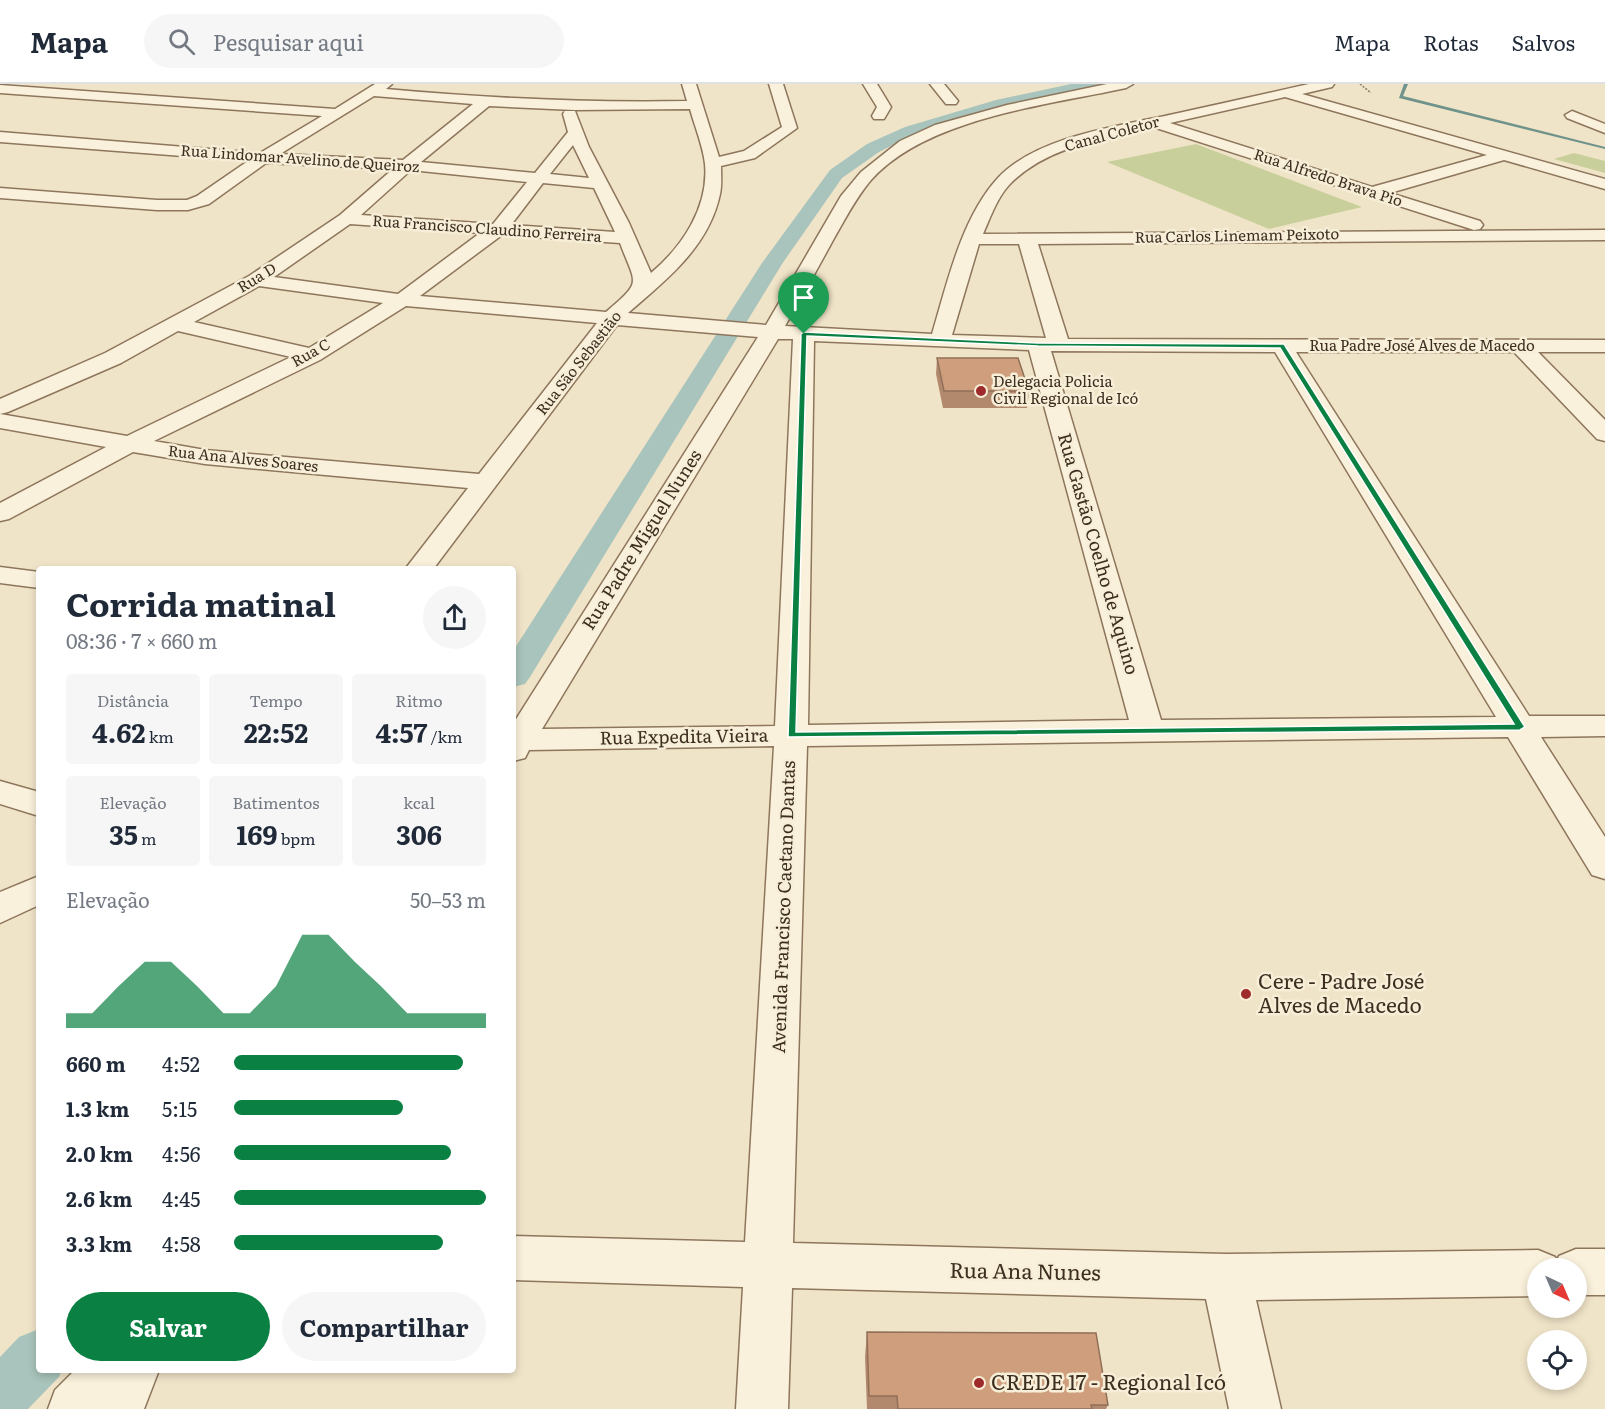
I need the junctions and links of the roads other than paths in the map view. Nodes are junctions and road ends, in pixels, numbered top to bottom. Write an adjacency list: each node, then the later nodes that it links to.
1 (142, 84): 12 (street)
2 (385, 84): 10 (street)
3 (689, 84): 16 (street, Rua São Sebastião)
4 (776, 84): 30 (street)
5 (870, 84): 18 (street)
6 (937, 84): 14 (street)
7 (1126, 84): 49 (street, Rua Padre Miguel Nunes)
8 (1327, 84): 11 (street, Canal Coletor)
9 (0, 89): 12 (street)
10 (371, 92): 15 (street); 20 (street)
11 (1286, 94): 21 (street, Canal Coletor); 28 (street)
12 (114, 96): 17 (street); 20 (street)
13 (572, 99): 15 (street); 16 (street); 24 (street)
14 (951, 101)
15 (485, 102): 31 (street, Rua D)
16 (697, 105): 30 (street, Rua São Sebastião)
17 (81, 110)
18 (881, 111)
19 (1596, 111): 23 (street)
20 (337, 112): 29 (street)
21 (1153, 122): 36 (street, Rua Alfredo Brava Pio); 42 (street, Canal Coletor)
22 (49, 124): 26 (street)
23 (1605, 129)
24 (576, 132): 32 (street, Rua C); 34 (street)
25 (0, 137): 26 (street, Rua Lindomar Avelino de Queiroz)
26 (16, 138): 27 (street); 29 (street, Rua Lindomar Avelino de Queiroz)
27 (0, 147)
28 (1502, 156): 33 (street); 36 (street)
29 (263, 158): 31 (street, Rua Lindomar Avelino de Queiroz); 35 (street)
30 (713, 163): 45 (street, Rua São Sebastião)
31 (407, 165): 32 (street, Rua Lindomar Avelino de Queiroz); 37 (street, Rua D)
32 (538, 179): 34 (street, Rua Lindomar Avelino de Queiroz); 38 (street, Rua C)
33 (1605, 183)
34 (599, 184): 41 (street)
35 (0, 192)
36 (1374, 192): 39 (street, Rua Alfredo Brava Pio)
37 (346, 219): 38 (street, Rua Francisco Claudino Ferreira); 44 (street, Rua D)
38 (498, 229): 41 (street, Rua Francisco Claudino Ferreira); 46 (street, Rua C)
39 (1503, 234): 40 (street, Rua Carlos Linemam Peixoto); 43 (street, Rua Carlos Linemam Peixoto)
40 (1605, 235)
41 (627, 238): 45 (street)
42 (971, 239): 43 (street, Rua Carlos Linemam Peixoto); 50 (street, Canal Coletor)
43 (1027, 239): 51 (street, Rua Gastão Coelho de Aquino)
44 (256, 280): 46 (street, Rua Padre José Alves de Macedo); 48 (street, Rua D)
45 (641, 291): 47 (street, Rua São Sebastião)
46 (402, 300): 47 (street, Rua Padre José Alves de Macedo); 55 (street, Rua C)
47 (612, 317): 49 (street, Rua Padre José Alves de Macedo); 60 (street, Rua São Sebastião)
48 (174, 324): 55 (street); 56 (street, Rua D)
49 (776, 332): 50 (street, Rua Padre José Alves de Macedo); 68 (street, Avenida Francisco Caetano Dantas); 69 (street, Rua Padre Miguel Nunes)
50 (940, 341): 51 (street, Rua Padre José Alves de Macedo)
51 (1048, 345): 52 (street, Rua Padre José Alves de Macedo); 67 (street, Rua Gastão Coelho de Aquino)
52 (1282, 346): 53 (street, Rua Padre José Alves de Macedo); 66 (street)
53 (1520, 346): 54 (street, Rua Padre José Alves de Macedo); 58 (street)
54 (1605, 346)
55 (312, 355): 59 (street, Rua C)
56 (0, 407)
57 (0, 420): 59 (street, Rua Ana Alves Soares)
58 (1605, 434)
59 (127, 445): 60 (street, Rua Ana Alves Soares); 61 (street, Rua C)
60 (488, 482): 62 (street, Rua São Sebastião)
61 (0, 513)
62 (422, 566)
63 (0, 575): 64 (street)
64 (36, 580)
65 (1605, 726): 66 (street, Rua Expedita Vieira)
66 (1520, 727): 67 (street, Rua Expedita Vieira); 73 (street)
67 (1148, 730): 68 (street, Rua Expedita Vieira)
68 (791, 735): 70 (street, Rua Expedita Vieira); 77 (street, Avenida Francisco Caetano Dantas)
69 (516, 743)
70 (516, 745)
71 (0, 792): 72 (street)
72 (36, 803)
73 (1605, 866)
74 (36, 891): 75 (street)
75 (0, 909)
76 (516, 1258): 77 (street, Rua Ana Nunes)
77 (769, 1265): 81 (street, Rua Ana Nunes); 86 (street, Avenida Francisco Caetano Dantas)
78 (1587, 1272): 79 (street)
79 (1605, 1272)
80 (1527, 1273): 81 (street, Rua Ana Nunes)
81 (1226, 1277): 87 (street)
82 (107, 1373): 84 (street)
83 (133, 1373): 85 (street)
84 (74, 1409)
85 (118, 1409)
86 (762, 1409)
87 (1254, 1409)

